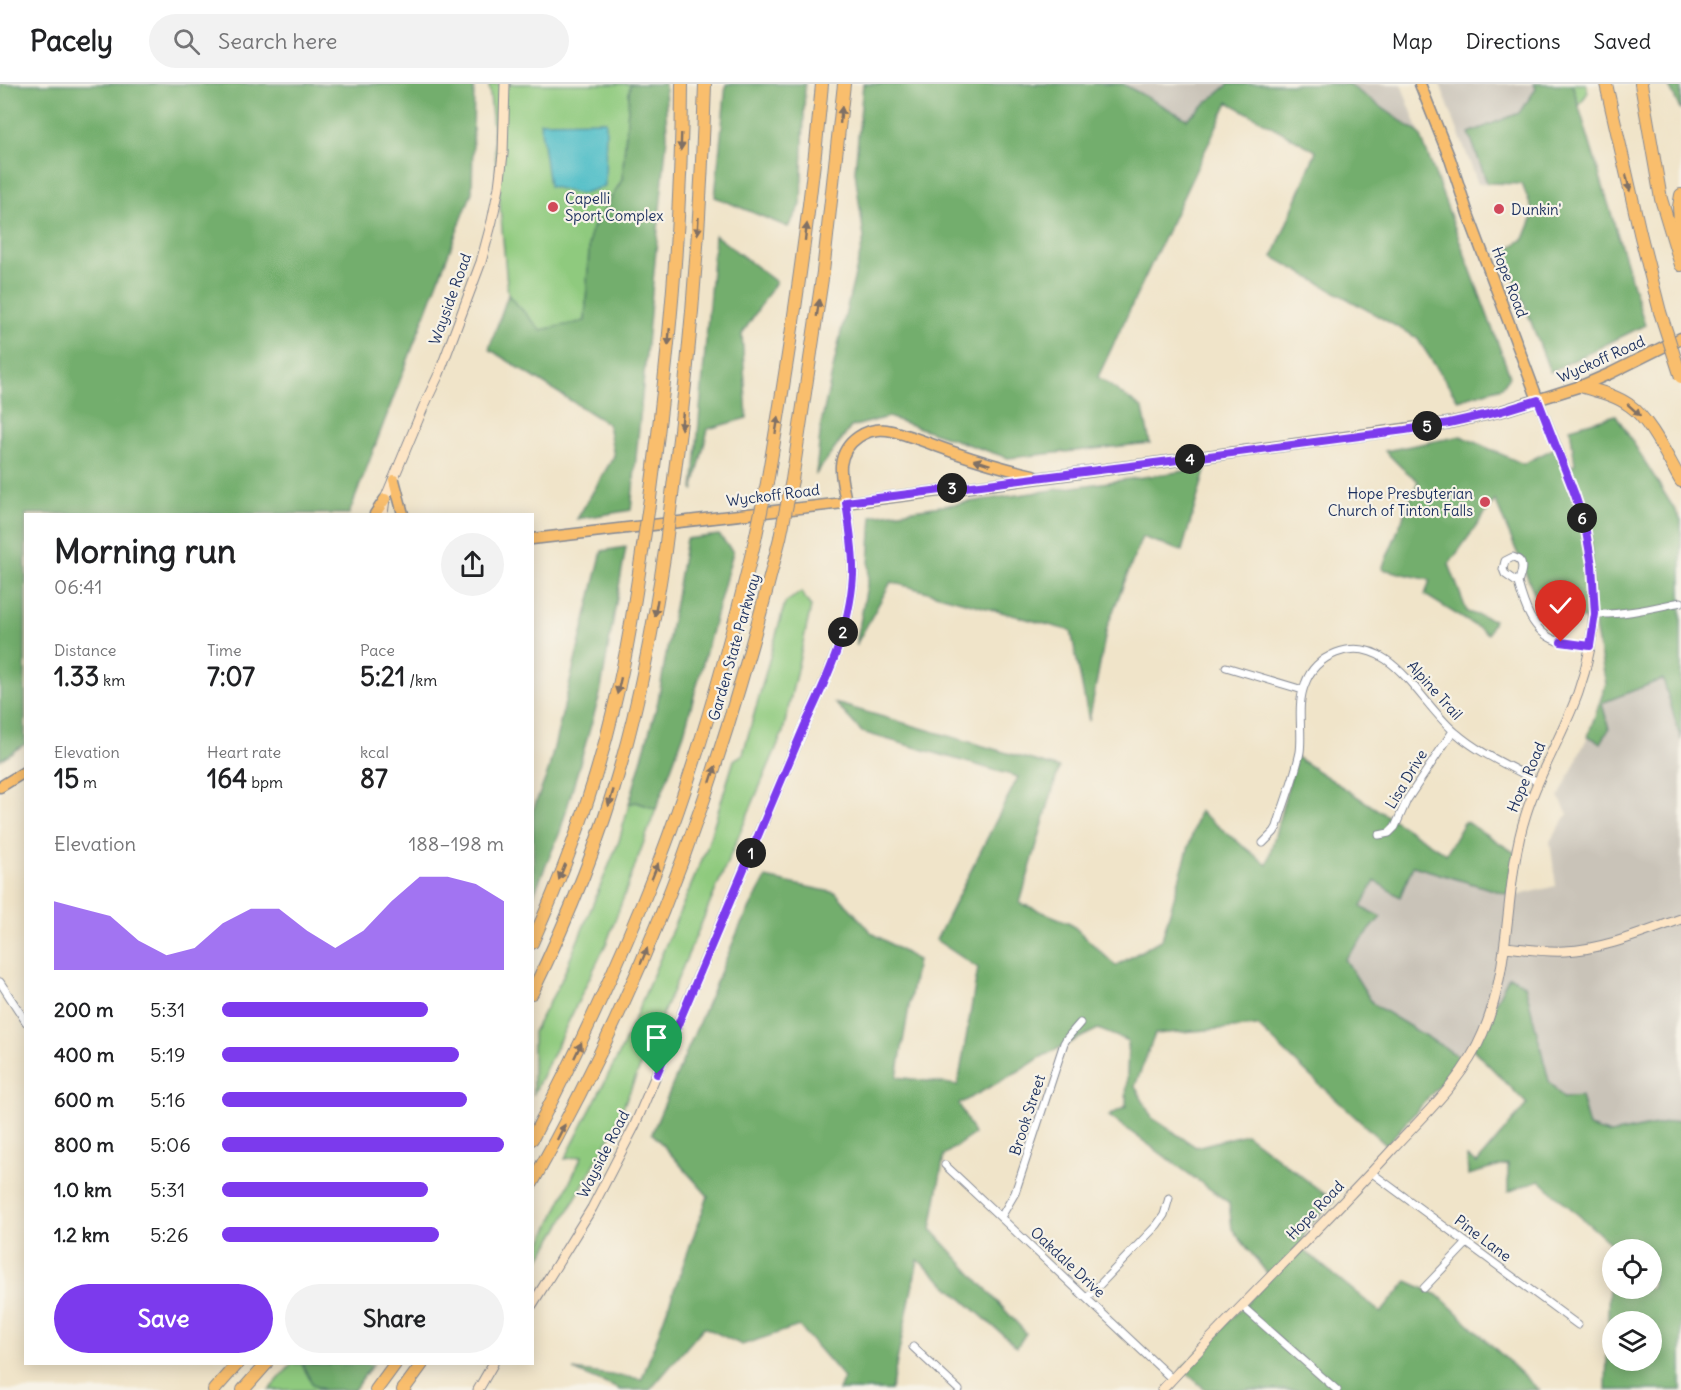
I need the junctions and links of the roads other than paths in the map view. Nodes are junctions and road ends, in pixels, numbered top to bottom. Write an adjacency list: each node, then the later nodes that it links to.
1 (505, 84): 17 (street, Wayside Road)
2 (682, 84): 38 (highway, one-way to 38, bridge)
3 (705, 84): 41 (highway, one-way to 41, bridge)
4 (822, 84): 44 (highway, Garden State Parkway, one-way to 4, bridge)
5 (844, 84): 47 (highway, Garden State Parkway, one-way to 5, bridge)
6 (1420, 84): 15 (main road, Hope Road)
7 (1606, 84): 13 (highway, one-way to 13, bridge)
8 (1641, 84): 11 (highway)
9 (1681, 195): 10 (highway)
10 (1681, 238)
11 (1681, 266)
12 (1681, 338): 14 (main road, Wyckoff Road)
13 (1681, 378)
14 (1581, 386): 15 (main road, Wyckoff Road); 18 (highway, one-way to 18)
15 (1538, 400): 16 (main road, Wyckoff Road); 27 (street, Hope Road)
16 (1039, 477): 20 (main road, Wyckoff Road); 20 (main road, one-way to 20)
17 (394, 480): 19 (street, Wayside Road); 23 (main road)
18 (1681, 482)
19 (385, 499): 21 (main road); 22 (street, Wayside Road)
20 (846, 502): 24 (main road, Wyckoff Road); 53 (street, Wayside Road)
21 (376, 513)
22 (383, 513)
23 (403, 513)
24 (534, 539)
25 (1518, 583): 28 (street)
26 (1681, 602): 27 (street)
27 (1595, 614): 28 (street, Hope Road)
28 (1590, 646): 33 (street, Hope Road)
29 (1226, 668): 30 (street)
30 (1303, 690): 31 (street, Alpine Trail); 36 (street, Alpine Trail)
31 (1453, 731): 33 (street, Alpine Trail); 35 (street, Lisa Drive)
32 (24, 772): 34 (main road)
33 (1538, 782): 39 (street, Hope Road)
34 (0, 787)
35 (1379, 835)
36 (1263, 843)
37 (1681, 919): 39 (street)
38 (534, 938)
39 (1505, 947): 46 (street, Hope Road)
40 (0, 982): 42 (street)
41 (534, 989)
42 (24, 1019)
43 (1080, 1023): 49 (street, Brook Street)
44 (534, 1135)
45 (945, 1165): 49 (street, Oakdale Drive)
46 (1372, 1173): 50 (street, Pine Lane); 54 (street, Hope Road)
47 (534, 1180)
48 (1168, 1198): 52 (street)
49 (1001, 1217): 52 (street, Oakdale Drive)
50 (1467, 1243): 51 (street); 55 (street, Pine Lane)
51 (1424, 1288)
52 (1087, 1298): 62 (street, Oakdale Drive)
53 (534, 1302)
54 (1242, 1306): 62 (street, Hope Road); 70 (street)
55 (1578, 1325)
56 (913, 1347): 68 (street)
57 (236, 1365): 63 (highway)
58 (265, 1365): 64 (highway)
59 (394, 1365): 65 (highway)
60 (421, 1365): 66 (highway)
61 (492, 1365): 67 (street)
62 (1172, 1379): 69 (street, Hope Road)
63 (214, 1390)
64 (243, 1390)
65 (376, 1390)
66 (404, 1390)
67 (478, 1390)
68 (959, 1390)
69 (1162, 1390)
70 (1337, 1390)

